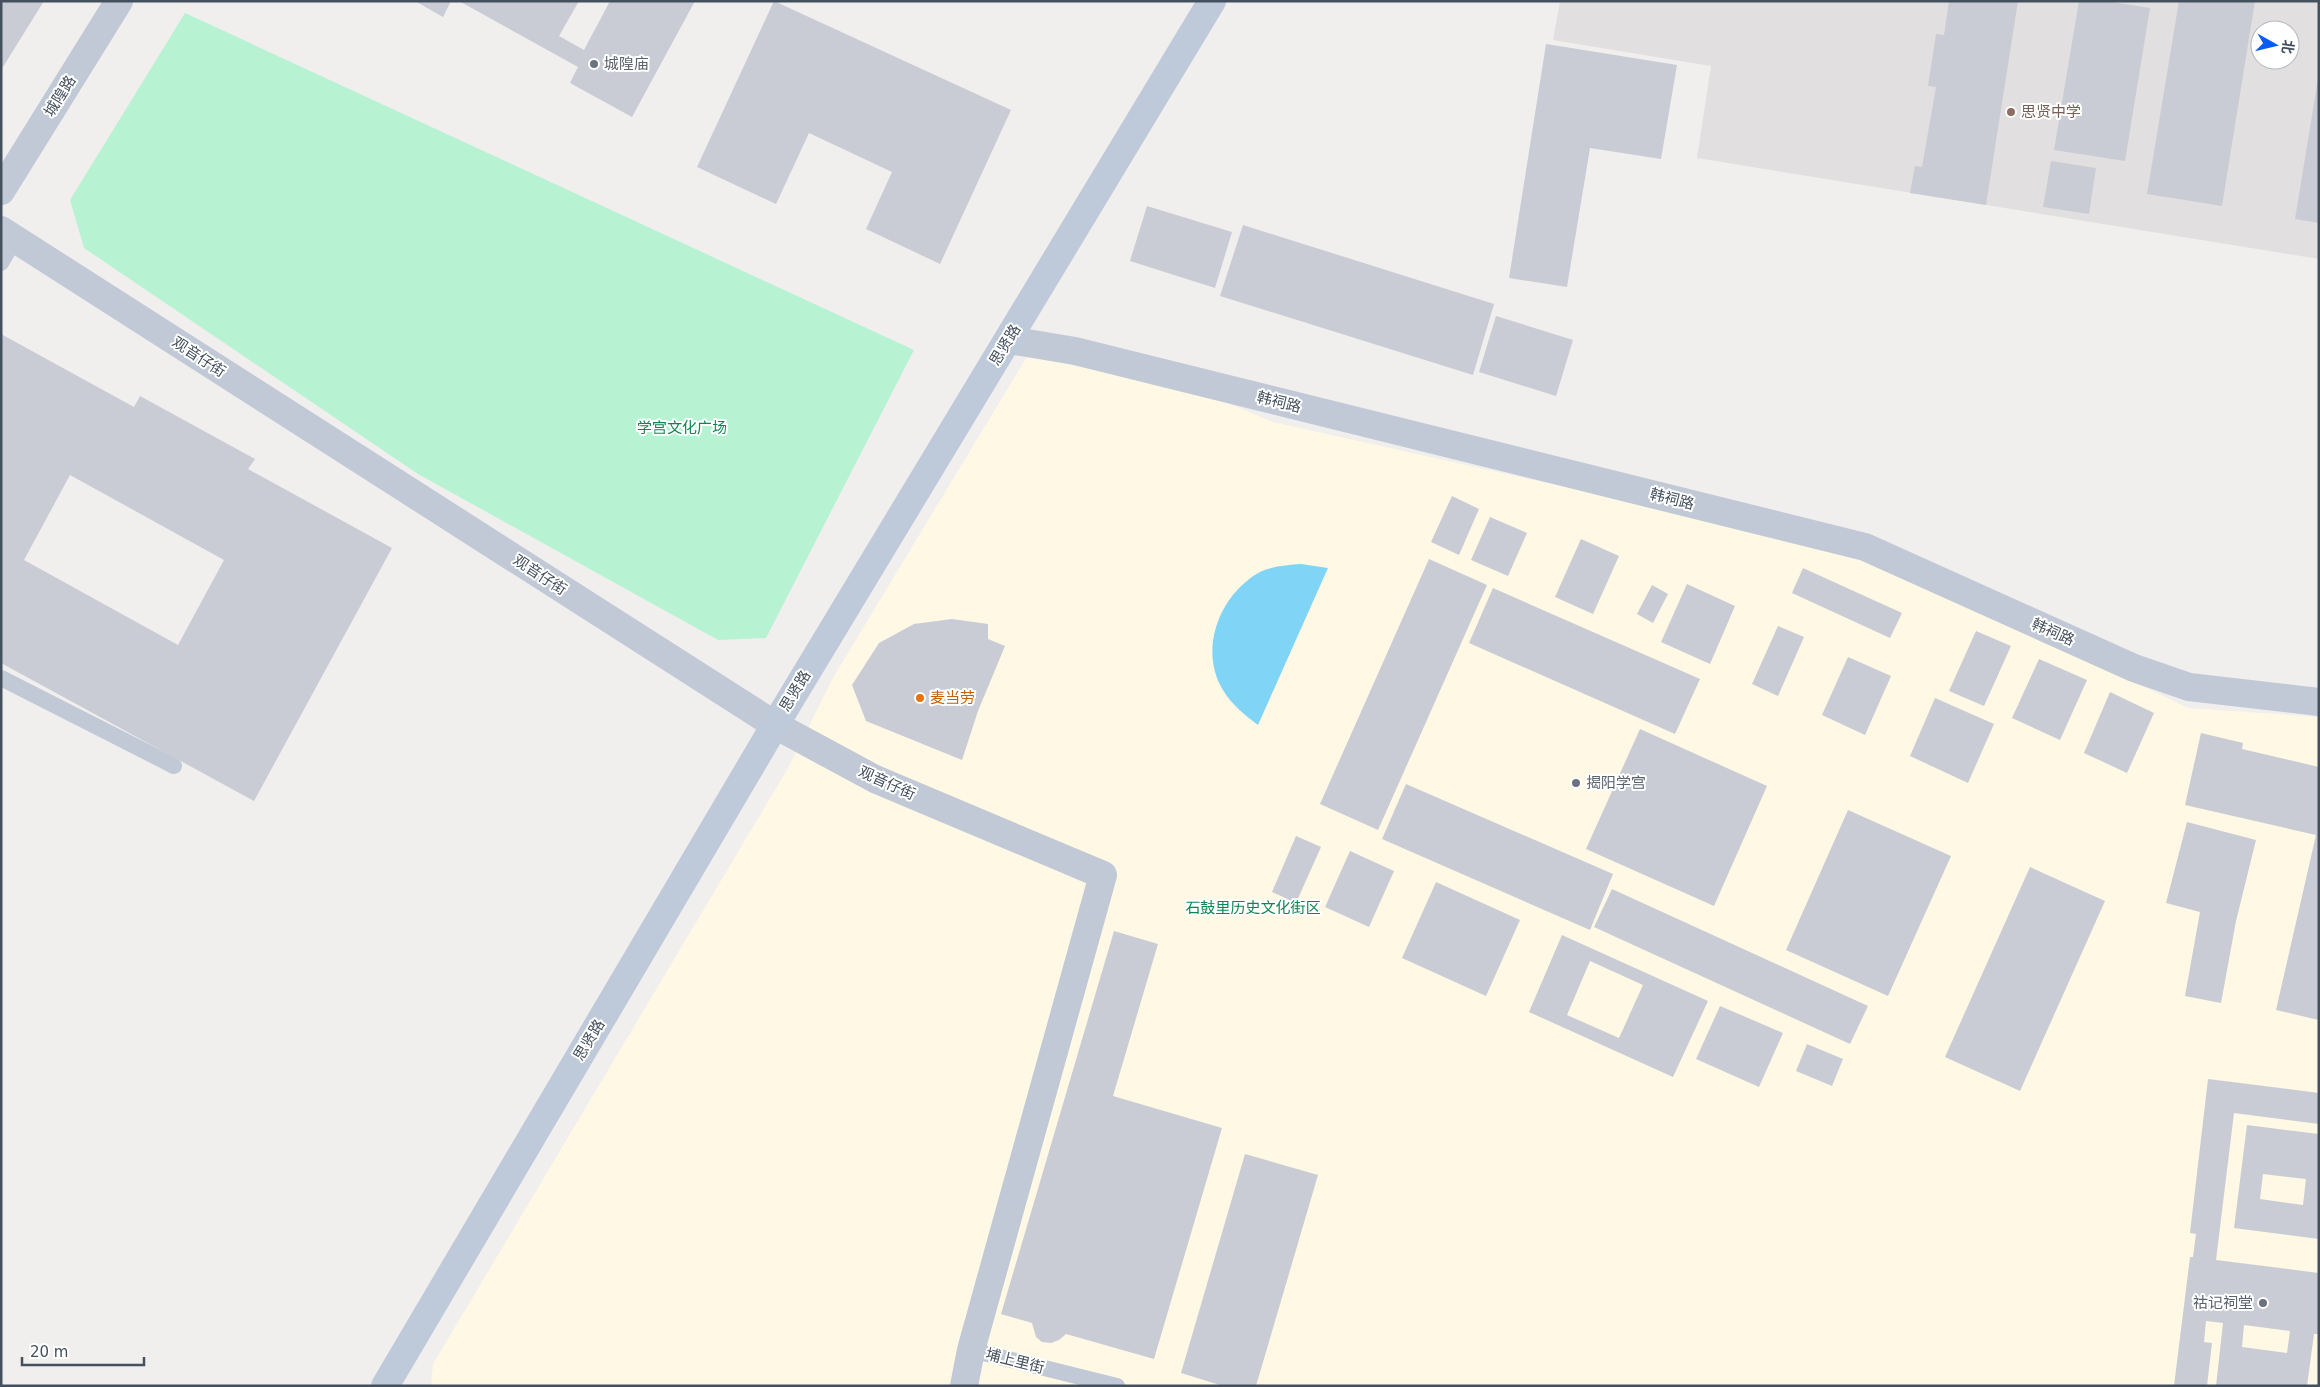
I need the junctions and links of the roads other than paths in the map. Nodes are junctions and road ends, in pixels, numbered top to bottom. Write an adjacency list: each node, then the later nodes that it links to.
1 (119, 1): 3 (street, 城隍路)
2 (1212, 1): 6 (street, 思贤路)
3 (1, 191)
4 (8, 235): 5 (lane); 9 (street, 观音仔街)
5 (1, 263)
6 (1008, 340): 8 (street, 韩祠路); 9 (street, 思贤路)
7 (1, 678): 10 (lane)
8 (2319, 702)
9 (775, 725): 11 (street, 观音仔街); 12 (street, 思贤路)
10 (174, 766)
11 (972, 1350): 13 (street); 14 (lane, 埔上里街)
12 (385, 1386)
13 (964, 1386)
14 (1117, 1386)

